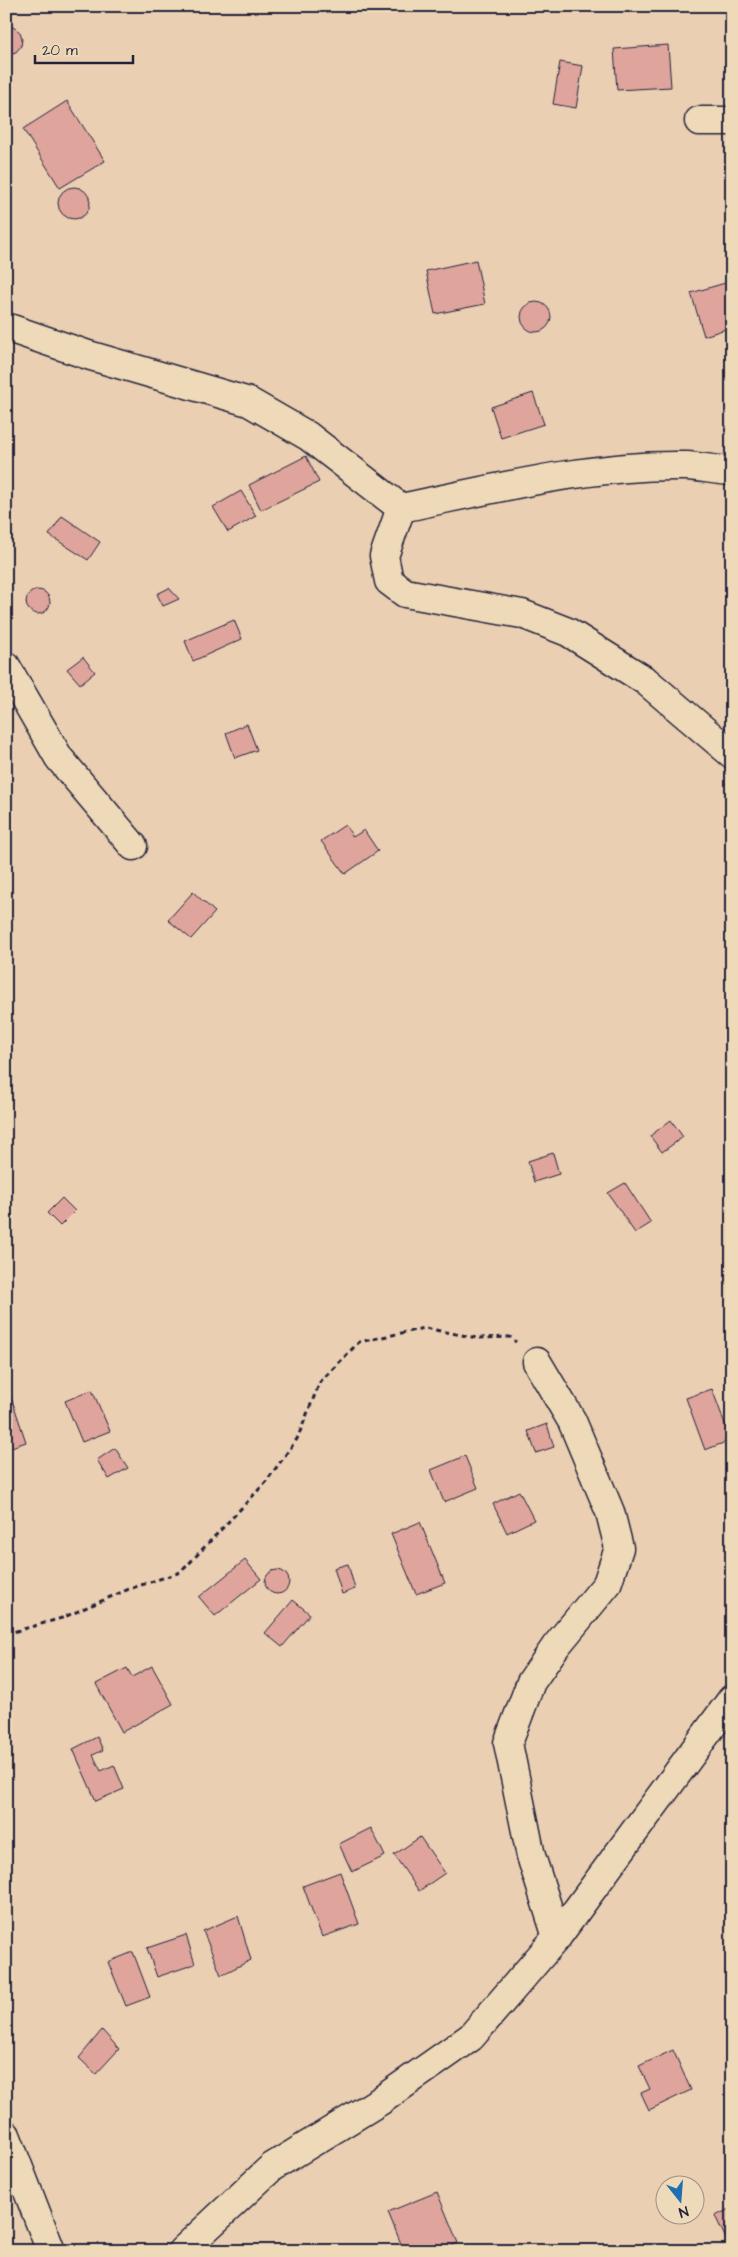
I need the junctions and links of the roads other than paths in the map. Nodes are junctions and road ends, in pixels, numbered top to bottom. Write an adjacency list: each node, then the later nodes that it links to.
1 (732, 120): 2 (street)
2 (698, 121)
3 (7, 330): 5 (street)
4 (732, 471): 5 (street)
5 (401, 508): 7 (street)
6 (6, 666): 8 (street)
7 (732, 754)
8 (133, 846)
9 (537, 1362): 11 (street)
10 (732, 1699): 11 (street)
11 (557, 1937): 14 (street)
12 (6, 2135): 13 (street)
13 (51, 2251)
14 (182, 2251)

